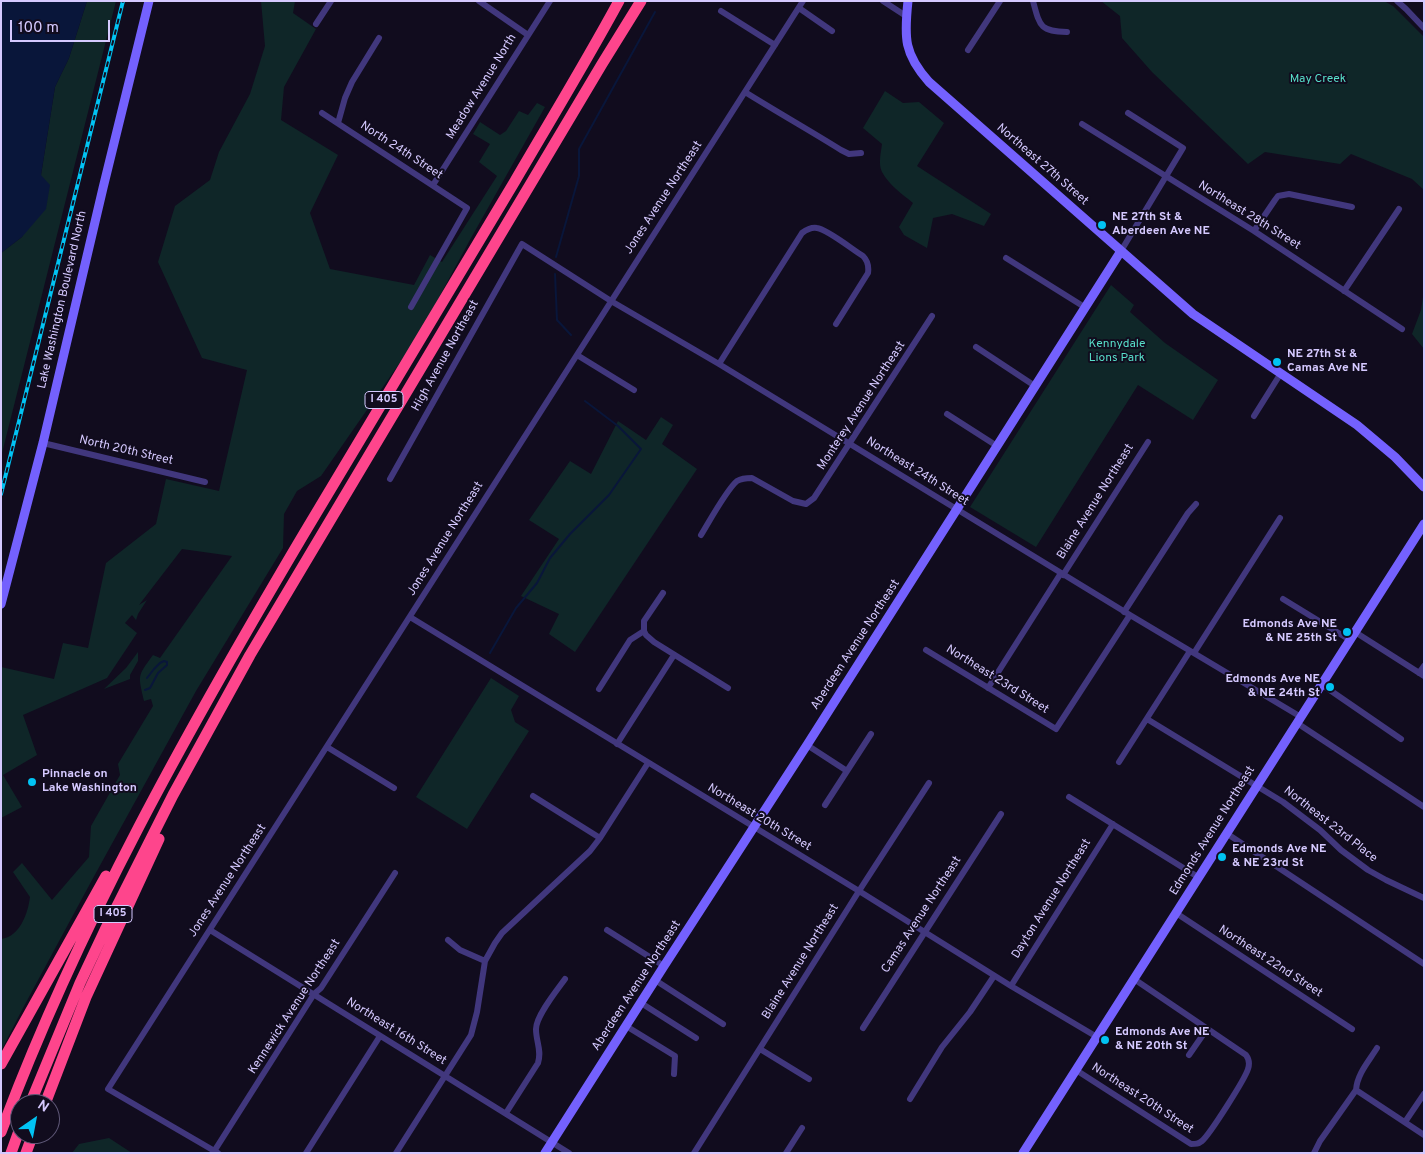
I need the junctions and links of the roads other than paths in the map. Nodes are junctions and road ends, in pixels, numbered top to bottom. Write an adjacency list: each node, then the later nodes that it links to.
1 (149, 1): 54 (street, Lake Washington Boulevard North)
2 (331, 1): 16 (street)
3 (479, 1): 20 (street)
4 (550, 1): 20 (street, Meadow Avenue North)
5 (619, 1): 95 (highway, I 405)
6 (642, 1): 84 (highway, I 405)
7 (803, 1): 13 (street, Jones Avenue Northeast)
8 (883, 1): 15 (street)
9 (908, 1): 15 (street)
10 (1000, 1): 23 (street)
11 (1033, 1): 19 (street)
12 (1397, 1): 17 (street)
13 (798, 8): 18 (street); 22 (street, Jones Avenue Northeast)
14 (721, 11): 22 (street)
15 (906, 16): 36 (street, Northeast 27th Street)
16 (316, 24)
17 (1424, 28)
18 (832, 31)
19 (1068, 32)
20 (528, 35): 31 (street, Meadow Avenue North)
21 (379, 38): 27 (street)
22 (775, 45): 24 (street, Jones Avenue Northeast)
23 (968, 50)
24 (745, 92): 29 (street); 39 (street, Jones Avenue Northeast)
25 (322, 113): 27 (street, North 24th Street)
26 (1128, 113): 30 (street, Aberdeen Avenue Northeast)
27 (338, 123): 31 (street, North 24th Street)
28 (1082, 124): 30 (street, Northeast 28th Street)
29 (860, 153)
30 (1166, 177): 34 (street, Northeast 28th Street); 36 (street, Aberdeen Avenue Northeast)
31 (433, 185): 40 (street, North 24th Street)
32 (1352, 207): 34 (street)
33 (1398, 209): 38 (street)
34 (1254, 231): 38 (street, Northeast 28th Street)
35 (522, 244): 39 (street, Northeast 24th Street); 57 (street, High Avenue Northeast)
36 (1121, 251): 41 (street, Aberdeen Avenue Northeast); 48 (street, Northeast 27th Street)
37 (1006, 258): 41 (street)
38 (1344, 291): 44 (street, Northeast 28th Street)
39 (611, 301): 46 (street, Jones Avenue Northeast); 47 (street, Northeast 24th Street)
40 (411, 308)
41 (1086, 308): 49 (street, Aberdeen Avenue Northeast)
42 (932, 316): 55 (street, Monterey Avenue Northeast)
43 (836, 324): 47 (street)
44 (1402, 329)
45 (976, 347): 49 (street)
46 (577, 354): 50 (street); 70 (street, Jones Avenue Northeast)
47 (719, 364): 55 (street, Northeast 24th Street)
48 (1281, 373): 52 (street); 59 (street, Northeast 27th Street)
49 (1035, 386): 56 (street, Aberdeen Avenue Northeast)
50 (634, 390)
51 (947, 414): 56 (street)
52 (1254, 416)
53 (1148, 442): 65 (street, Blaine Avenue Northeast)
54 (43, 443): 58 (street, North 20th Street); 68 (street, Lake Washington Boulevard North)
55 (850, 444): 61 (street, Northeast 24th Street); 64 (street, Monterey Avenue Northeast)
56 (997, 446): 61 (street, Aberdeen Avenue Northeast)
57 (390, 479)
58 (205, 482)
59 (1423, 486)
60 (1196, 504): 69 (street)
61 (956, 510): 65 (street, Northeast 24th Street); 88 (street, Aberdeen Avenue Northeast)
62 (1280, 518): 74 (street)
63 (1424, 524): 72 (street, Edmonds Avenue Northeast)
64 (701, 535)
65 (1062, 574): 69 (street, Northeast 24th Street); 81 (street, Blaine Avenue Northeast)
66 (662, 593): 71 (street)
67 (1283, 600): 72 (street)
68 (1, 604)
69 (1127, 614): 74 (street, Northeast 24th Street); 81 (street, Northeast 23rd Street)
70 (410, 618): 87 (street, Northeast 20th Street); 89 (street, Jones Avenue Northeast)
71 (644, 631): 75 (street); 79 (street)
72 (1352, 636): 77 (street); 78 (street, Edmonds Avenue Northeast)
73 (926, 650): 81 (street, Northeast 23rd Street)
74 (1192, 652): 82 (street); 83 (street, Northeast 24th Street)
75 (674, 655): 80 (street); 87 (street)
76 (1424, 666): 77 (street)
77 (1422, 675)
78 (1322, 684): 83 (street, Edmonds Avenue Northeast); 86 (street)
79 (599, 688)
80 (728, 688)
81 (988, 688)
82 (1147, 719): 90 (street); 94 (street, Northeast 23rd Place)
83 (1299, 720): 94 (street, Edmonds Avenue Northeast); 100 (street, Northeast 24th Street)
84 (209, 730): 142 (highway, I 405); 143 (highway)
85 (871, 734): 92 (street)
86 (1401, 738)
87 (617, 744): 91 (street, Northeast 20th Street)
88 (807, 745): 92 (street); 103 (street, Aberdeen Avenue Northeast)
89 (327, 747): 96 (street); 111 (street, Jones Avenue Northeast)
90 (1119, 762)
91 (648, 763): 103 (street, Northeast 20th Street); 105 (street)
92 (847, 771): 99 (street)
93 (929, 783): 108 (street, Blaine Avenue Northeast)
94 (1257, 785): 104 (street, Edmonds Avenue Northeast); 109 (street, Northeast 23rd Place)
95 (160, 787): 136 (highway); 149 (highway, I 405)
96 (394, 788)
97 (533, 796): 105 (street)
98 (1069, 797): 102 (street)
99 (825, 806)
100 (1424, 807)
101 (1001, 814): 113 (street, Camas Avenue Northeast)
102 (1113, 824): 107 (street); 122 (street, Dayton Avenue Northeast)
103 (754, 828): 108 (street, Northeast 20th Street); 117 (street, Aberdeen Avenue Northeast)
104 (1226, 833): 107 (street, Edmonds Avenue Northeast); 116 (street)
105 (600, 838): 115 (street)
106 (395, 873): 123 (street, Kennewick Avenue Northeast)
107 (1198, 877): 110 (street, Edmonds Avenue Northeast)
108 (859, 892): 113 (street, Northeast 20th Street); 134 (street, Blaine Avenue Northeast)
109 (1424, 898)
110 (1176, 913): 121 (street, Edmonds Avenue Northeast); 129 (street, Northeast 22nd Street)
111 (210, 930): 123 (street, Northeast 16th Street); 152 (street, Jones Avenue Northeast)
112 (607, 930): 117 (street)
113 (925, 932): 118 (street, Northeast 20th Street); 127 (street, Camas Avenue Northeast)
114 (448, 940): 115 (street)
115 (486, 961): 139 (street)
116 (1424, 964)
117 (664, 966): 120 (street, Aberdeen Avenue Northeast)
118 (994, 976): 122 (street, Northeast 20th Street); 145 (street)
119 (565, 978): 146 (street)
120 (655, 980): 124 (street, Aberdeen Avenue Northeast); 125 (street)
121 (1134, 980): 128 (street); 131 (street, Edmonds Avenue Northeast)
122 (1010, 986): 131 (street, Northeast 20th Street)
123 (314, 994): 130 (street, Northeast 16th Street); 152 (street, Kennewick Avenue Northeast)
124 (641, 1003): 126 (street, Aberdeen Avenue Northeast); 132 (street)
125 (723, 1024)
126 (626, 1026): 138 (street); 151 (street, Aberdeen Avenue Northeast)
127 (863, 1028)
128 (1207, 1029): 135 (street); 137 (street, Northeast 20th Street)
129 (1352, 1029)
130 (380, 1036): 139 (street, Northeast 16th Street); 153 (street)
131 (1096, 1037): 137 (street, Edmonds Avenue Northeast)
132 (696, 1038)
133 (1377, 1048): 141 (street)
134 (760, 1049): 140 (street); 157 (street, Blaine Avenue Northeast)
135 (1189, 1055)
136 (1, 1064)
137 (1076, 1070): 159 (street, Edmonds Avenue Northeast)
138 (674, 1074)
139 (444, 1076): 146 (street, Northeast 16th Street); 154 (street)
140 (809, 1079)
141 (1356, 1090): 147 (street); 160 (street)
142 (34, 1094)
143 (49, 1094)
144 (1424, 1094): 147 (street)
145 (910, 1099)
146 (506, 1113): 151 (street, Northeast 16th Street)
147 (1405, 1122): 150 (street)
148 (802, 1128): 158 (street)
149 (1, 1132)
150 (1424, 1135)
151 (552, 1142): 155 (street, Aberdeen Avenue Northeast); 156 (street, Northeast 16th Street)
152 (215, 1152)
153 (306, 1153)
154 (396, 1153)
155 (545, 1153)
156 (569, 1153)
157 (694, 1153)
158 (786, 1153)
159 (1023, 1153)
160 (1314, 1153)

